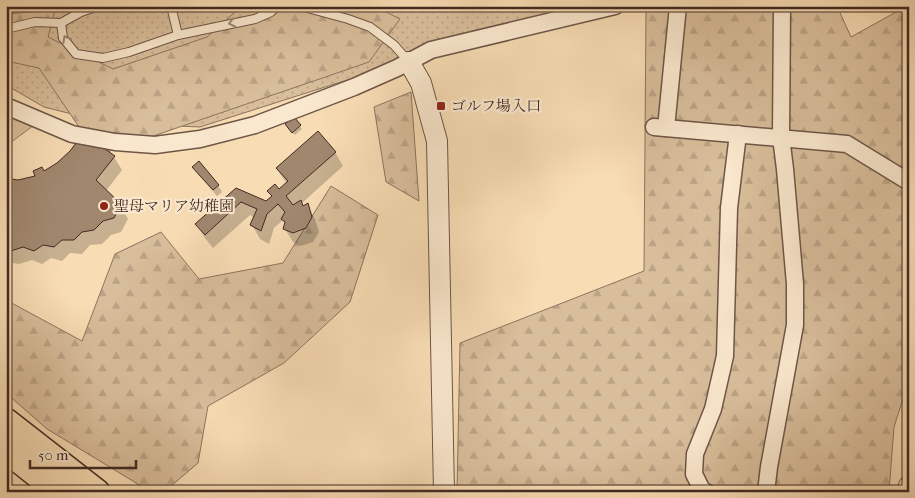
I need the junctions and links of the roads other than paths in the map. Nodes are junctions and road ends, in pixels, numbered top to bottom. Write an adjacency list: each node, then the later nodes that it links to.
1 (99, 6): 8 (lane)
2 (171, 6): 10 (lane)
3 (277, 6): 10 (lane, one-way to 10)
4 (300, 6): 11 (lane)
5 (615, 6): 11 (street)
6 (678, 6): 13 (street)
7 (782, 6): 14 (street)
8 (61, 23): 9 (lane); 10 (lane, one-way to 8)
9 (6, 29)
10 (178, 35)
11 (409, 62): 12 (street); 21 (street)
12 (6, 106)
13 (738, 134): 14 (street); 22 (street)
14 (781, 137): 15 (street); 23 (street)
15 (909, 182)
16 (6, 421): 20 (main road)
17 (6, 450): 19 (main road)
18 (909, 486): 24 (street)
19 (59, 492)
20 (97, 492)
21 (444, 492)
22 (706, 492)
23 (766, 492)
24 (908, 492)

